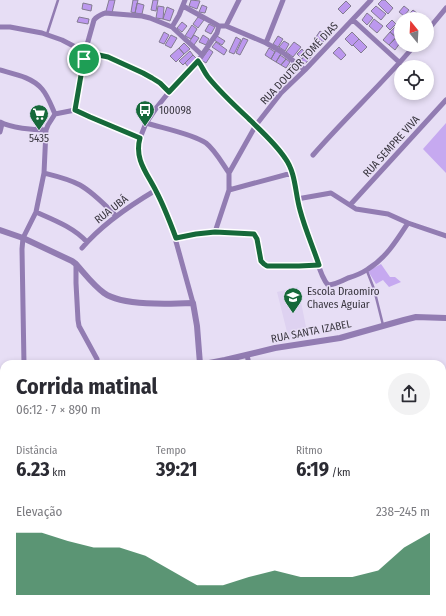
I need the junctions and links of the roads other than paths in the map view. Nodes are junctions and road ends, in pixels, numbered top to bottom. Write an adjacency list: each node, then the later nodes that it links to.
1 (58, 0): 14 (lane)
2 (185, 0): 6 (street)
3 (239, 0): 11 (street)
4 (284, 0): 15 (street)
5 (371, 0): 8 (street, RUA DOUTOR TOMÉ DIAS)
6 (183, 6): 10 (street); 13 (street)
7 (446, 8): 9 (street)
8 (353, 20): 19 (street); 24 (street, RUA DOUTOR TOMÉ DIAS)
9 (434, 22)
10 (219, 26): 11 (street); 18 (street)
11 (226, 26): 15 (street)
12 (0, 27): 14 (street)
13 (172, 27): 16 (street); 18 (street)
14 (47, 35): 16 (street)
15 (266, 43): 24 (street)
16 (85, 52): 25 (street); 27 (street)
17 (409, 52): 20 (street)
18 (202, 55): 21 (street)
19 (397, 60)
20 (402, 60)
21 (198, 61): 25 (street); 31 (street)
22 (394, 69): 35 (street)
23 (0, 70): 28 (street)
24 (305, 70): 31 (street, RUA DOUTOR TOMÉ DIAS)
25 (169, 92): 30 (street)
26 (446, 100): 42 (street, RUA SEMPRE VIVA)
27 (75, 110): 28 (street); 34 (street)
28 (55, 114): 32 (street)
29 (1, 123): 32 (street); 33 (street)
30 (146, 124): 34 (street); 37 (street)
31 (256, 125): 37 (street, RUA DOUTOR TOMÉ DIAS); 38 (street)
32 (46, 130): 36 (street)
33 (0, 132)
34 (140, 138): 39 (street)
35 (313, 155)
36 (44, 173): 43 (street); 44 (street)
37 (229, 173): 40 (street, RUA DOUTOR TOMÉ DIAS)
38 (292, 173): 40 (street); 41 (street)
39 (156, 190): 44 (street, RUA UBÁ); 50 (street)
40 (229, 190): 47 (street, RUA DOUTOR TOMÉ DIAS)
41 (297, 199): 42 (street); 54 (street)
42 (350, 205): 45 (street)
43 (36, 212): 49 (street); 51 (street)
44 (116, 216): 51 (street, RUA UBÁ)
45 (408, 223): 48 (street); 55 (street)
46 (0, 230): 49 (street)
47 (215, 232): 50 (street); 54 (street)
48 (446, 236)
49 (23, 238): 53 (street); 61 (street)
50 (176, 238): 56 (street)
51 (87, 242): 52 (street, RUA UBÁ)
52 (82, 248)
53 (76, 264): 56 (street); 60 (street)
54 (319, 265): 55 (street)
55 (367, 270): 58 (lane)
56 (193, 303): 62 (street)
57 (446, 318): 58 (street, RUA SANTA IZABEL)
58 (383, 326): 59 (street, RUA SANTA IZABEL)
59 (247, 355): 63 (street, RUA SANTA IZABEL); 64 (street)
60 (97, 359)
61 (24, 360)
62 (200, 360)
63 (223, 360)
64 (248, 360)

